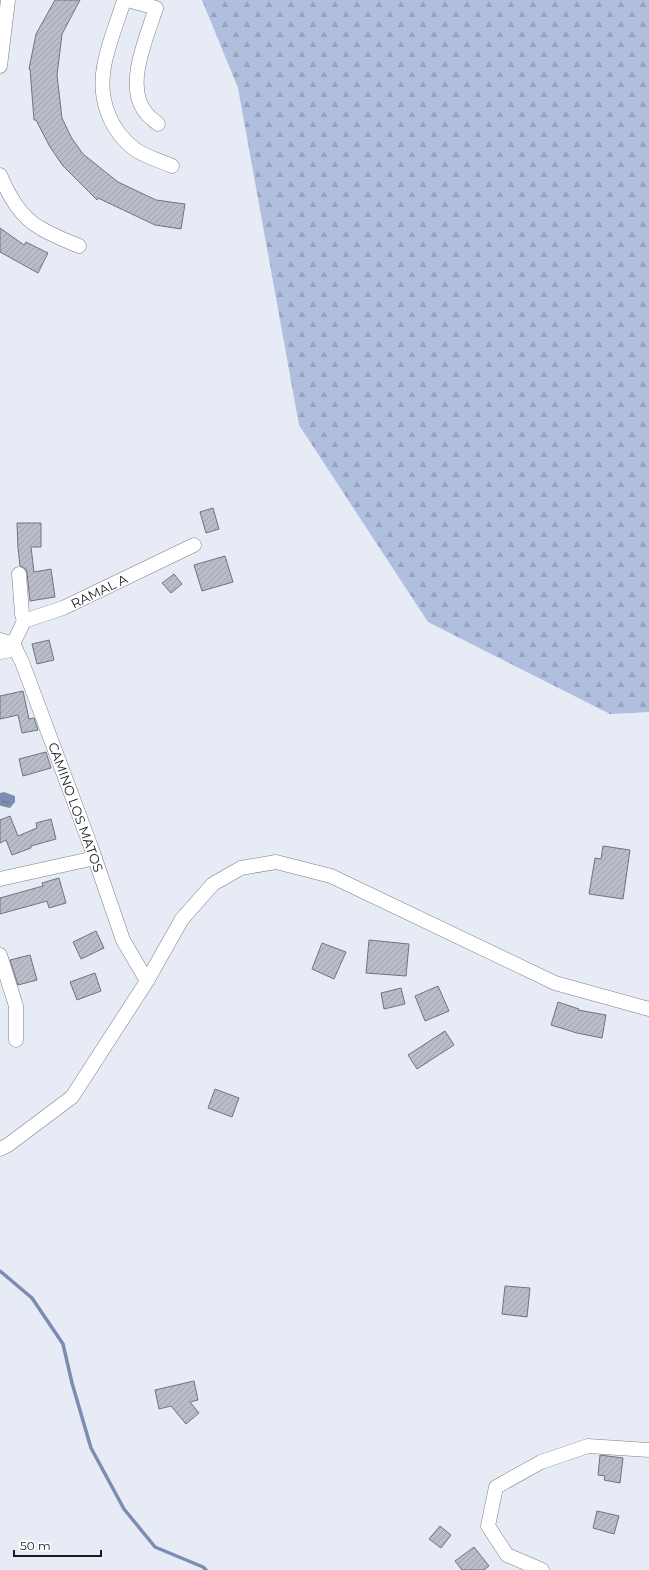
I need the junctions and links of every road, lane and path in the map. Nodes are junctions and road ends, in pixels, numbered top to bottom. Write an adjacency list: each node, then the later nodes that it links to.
1 (8, 0): 4 (street)
2 (124, 0): 6 (street)
3 (128, 0): 5 (street)
4 (0, 66)
5 (158, 124)
6 (172, 166)
7 (0, 175): 8 (street)
8 (79, 246)
9 (194, 544): 11 (street, RAMAL A)
10 (19, 574): 11 (street)
11 (24, 621): 12 (street)
12 (10, 644): 13 (street); 14 (street, CAMINO LOS MATOS)
13 (0, 652)
14 (95, 858): 15 (street); 17 (street, CAMINO LOS MATOS)
15 (0, 879)
16 (0, 956): 19 (street)
17 (147, 981): 18 (street); 20 (street)
18 (649, 1009)
19 (16, 1040)
20 (0, 1149)
21 (649, 1450): 22 (street)
22 (542, 1570)

